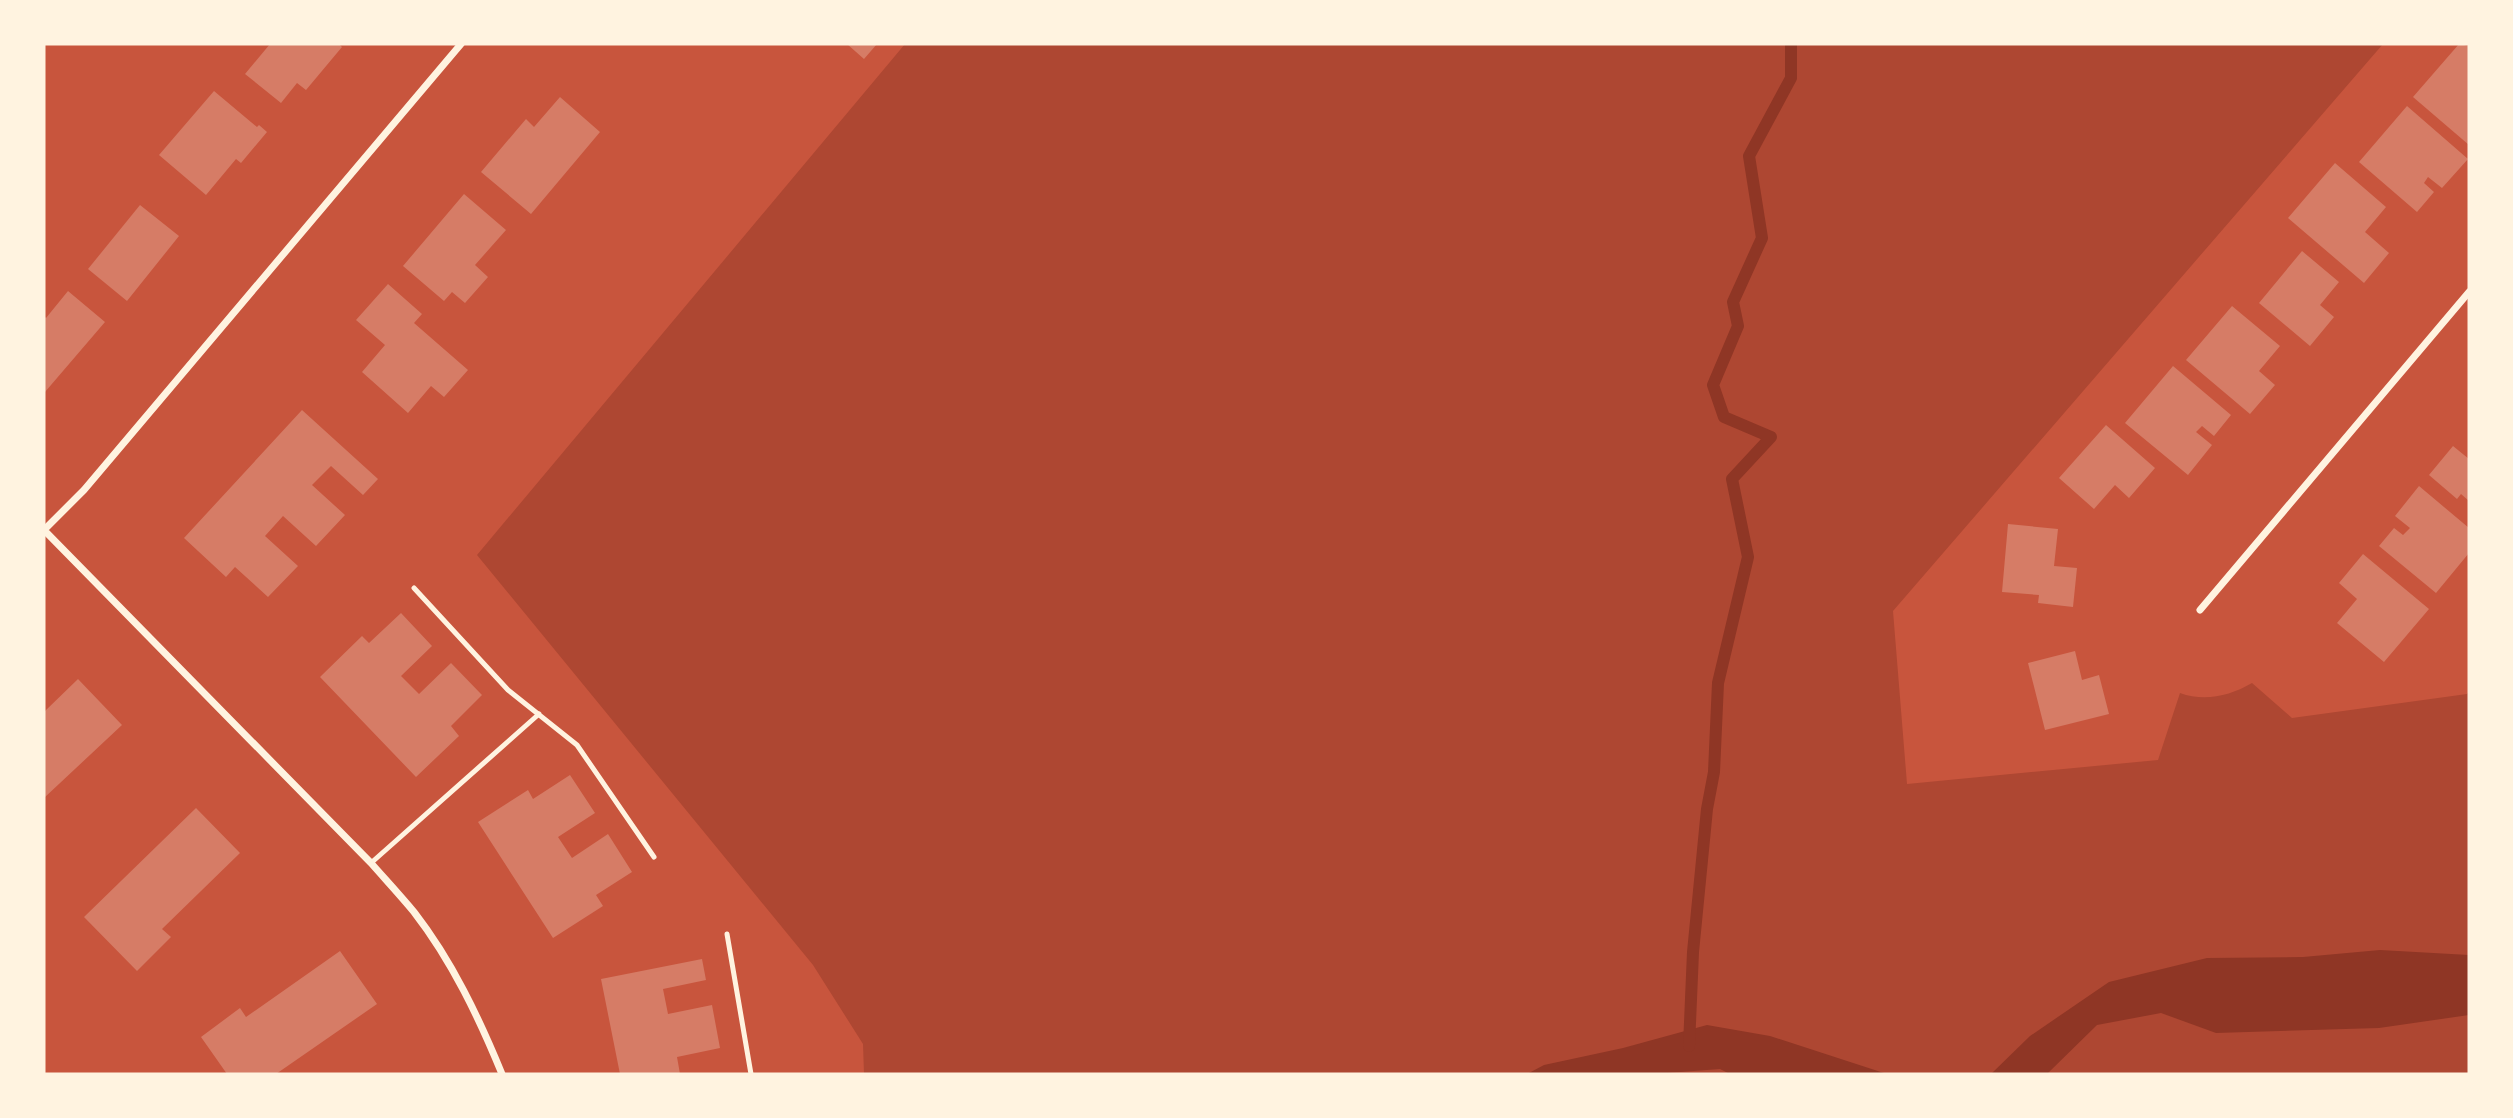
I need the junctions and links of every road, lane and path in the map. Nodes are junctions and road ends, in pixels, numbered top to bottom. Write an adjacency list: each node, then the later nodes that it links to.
1 (461, 44): 3 (street)
2 (2469, 292): 5 (street)
3 (44, 530): 8 (street)
4 (414, 589): 6 (lane)
5 (2200, 610)
6 (539, 714): 7 (lane); 8 (lane)
7 (654, 857)
8 (371, 863): 10 (street)
9 (727, 934): 11 (lane)
10 (502, 1074)
11 (751, 1074)

